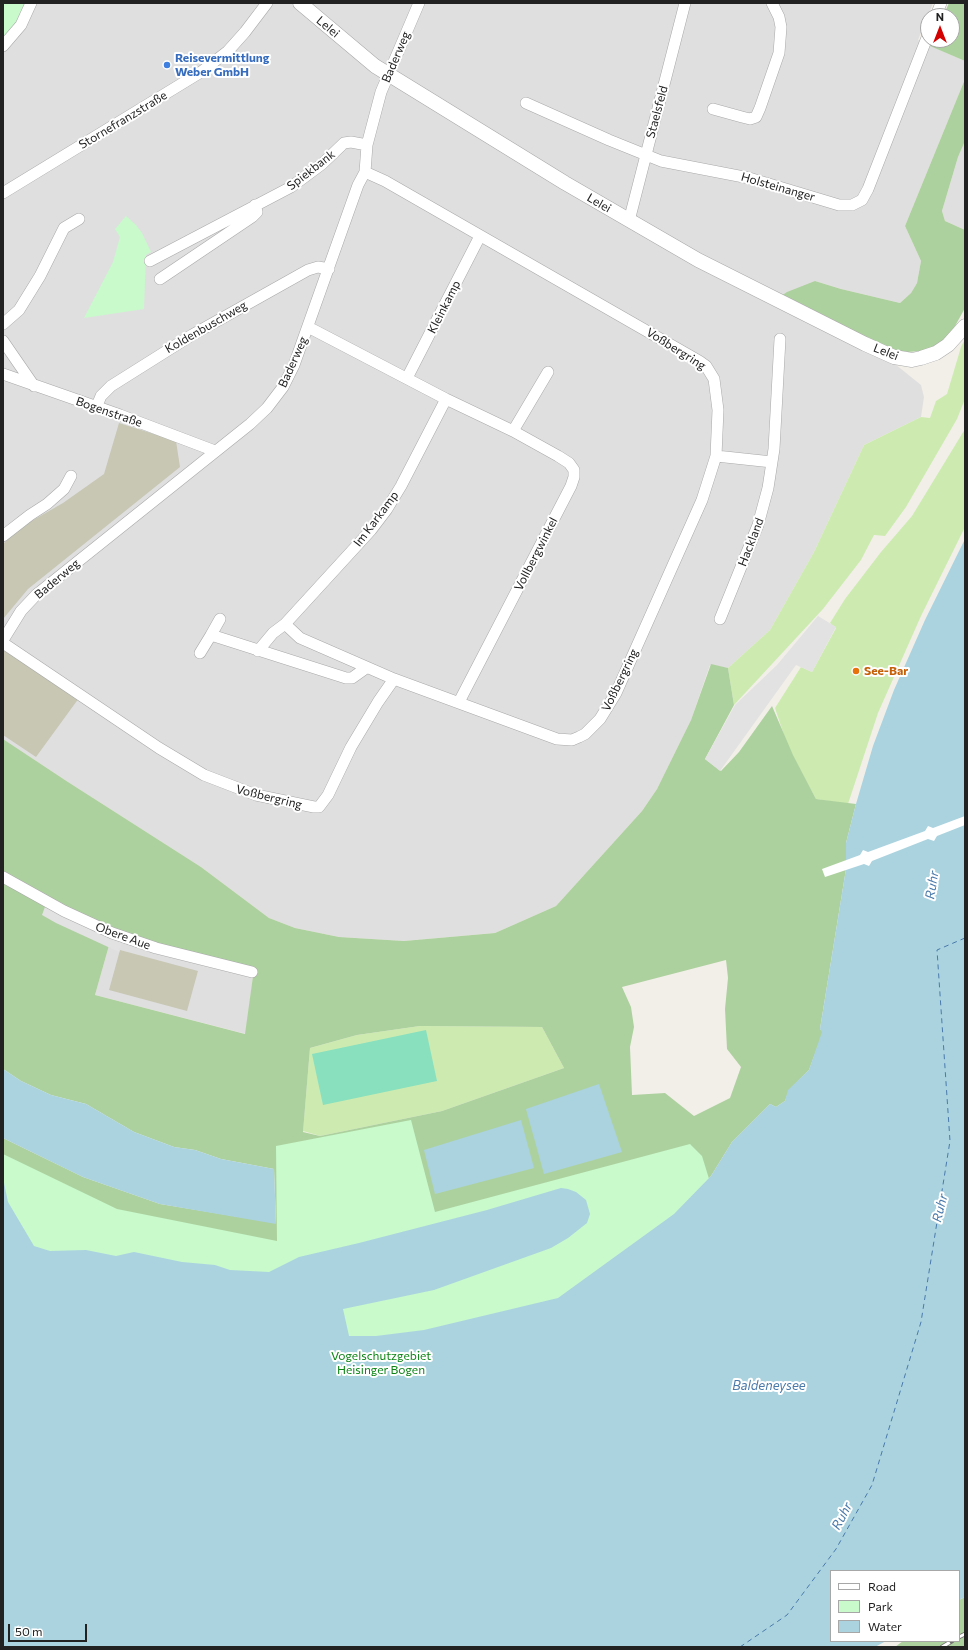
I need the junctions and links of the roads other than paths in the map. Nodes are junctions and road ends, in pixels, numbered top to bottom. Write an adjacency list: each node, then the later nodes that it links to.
1 (31, 3): 7 (street)
2 (267, 3): 15 (street, Stornefranzstraße)
3 (300, 3): 9 (street, Lelei)
4 (419, 3): 9 (street, Baderweg)
5 (685, 3): 13 (street, Staelsfeld)
6 (772, 3): 11 (street)
7 (3, 46)
8 (923, 48): 13 (street, Holsteinanger)
9 (387, 74): 12 (street, Baderweg); 18 (street, Lelei)
10 (526, 103): 13 (street, Holsteinanger)
11 (713, 109)
12 (367, 145): 14 (street, Baderweg); 16 (street, Spiekbank)
13 (646, 156): 18 (street, Staelsfeld)
14 (365, 172): 19 (street, Voßbergring); 21 (street, Baderweg)
15 (3, 192)
16 (255, 205): 20 (street, Spiekbank); 22 (street)
17 (79, 220): 23 (street)
18 (630, 221): 24 (street, Lelei)
19 (480, 236): 30 (street, Kleinkamp); 36 (street, Voßbergring)
20 (150, 260)
21 (329, 269): 25 (street, Baderweg); 33 (street, Koldenbuschweg)
22 (160, 279)
23 (3, 324)
24 (965, 326)
25 (308, 327): 30 (street, Vollbergwinkel); 35 (street, Baderweg)
26 (780, 339): 37 (street, Hackland)
27 (3, 341): 31 (street)
28 (548, 372): 34 (street)
29 (3, 374): 31 (street, Bogenstraße)
30 (407, 378): 32 (street, Vollbergwinkel)
31 (34, 386): 33 (street, Bogenstraße)
32 (446, 399): 34 (street, Vollbergwinkel); 42 (street, Im Karkamp)
33 (96, 408): 35 (street, Bogenstraße)
34 (512, 431): 49 (street, Vollbergwinkel)
35 (215, 452): 44 (street, Baderweg)
36 (716, 456): 37 (street); 49 (street, Voßbergring)
37 (772, 462): 40 (street, Hackland)
38 (71, 476): 39 (street)
39 (3, 536)
40 (720, 619)
41 (220, 620): 43 (street)
42 (285, 624): 45 (street, Im Karkamp); 47 (street)
43 (211, 635): 45 (street); 46 (street)
44 (3, 642): 48 (street, Voßbergring)
45 (258, 651): 47 (street)
46 (200, 653)
47 (366, 668): 48 (street)
48 (394, 679): 49 (street, Voßbergring)
49 (459, 702)
50 (3, 877): 51 (street, Obere Aue)
51 (252, 972)

